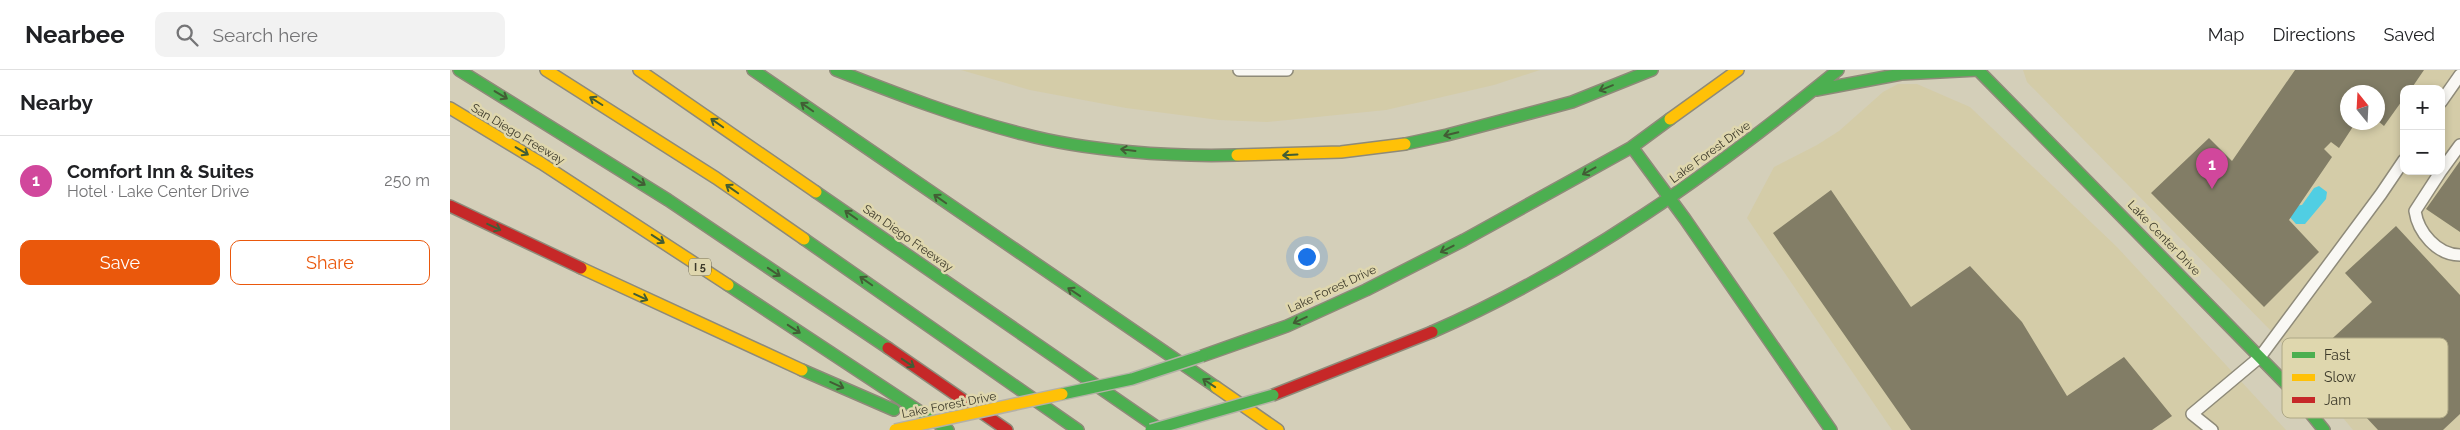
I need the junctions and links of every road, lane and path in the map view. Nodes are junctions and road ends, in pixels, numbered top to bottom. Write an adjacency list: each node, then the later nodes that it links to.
1 (459, 70): 30 (main road, one-way to 30)
2 (546, 70): 31 (main road, one-way to 2)
3 (640, 70): 33 (main road, San Diego Freeway, one-way to 3)
4 (753, 70): 34 (main road, one-way to 4)
5 (836, 70): 8 (main road, one-way to 5)
6 (1238, 70): 7 (lane)
7 (1288, 70)
8 (1652, 70)
9 (1738, 70): 17 (main road, Lake Forest Drive)
10 (1838, 70): 13 (main road, Lake Forest Drive)
11 (1978, 70): 13 (main road); 24 (main road, Lake Center Drive)
12 (2458, 84): 14 (lane)
13 (1814, 90): 21 (main road, Lake Forest Drive)
14 (2445, 98)
15 (450, 108): 29 (main road, San Diego Freeway / I 5, one-way to 29)
16 (2460, 144): 18 (lane)
17 (1632, 147): 21 (main road); 27 (main road, Lake Forest Drive, one-way to 27, bridge)
18 (2445, 165)
19 (2400, 166): 24 (lane)
20 (2438, 175): 23 (lane)
21 (1670, 198): 32 (main road, Lake Forest Drive, bridge); 35 (main road)
22 (450, 206): 28 (main road, one-way to 28)
23 (2460, 255)
24 (2260, 357): 25 (main road, Lake Center Drive); 36 (lane)
25 (2282, 379)
26 (2314, 418): 37 (main road, Lake Center Drive)
27 (895, 430)
28 (939, 430)
29 (948, 430)
30 (1007, 430)
31 (1078, 430)
32 (1151, 430)
33 (1161, 430)
34 (1278, 430)
35 (1831, 430)
36 (2212, 430)
37 (2324, 430)

